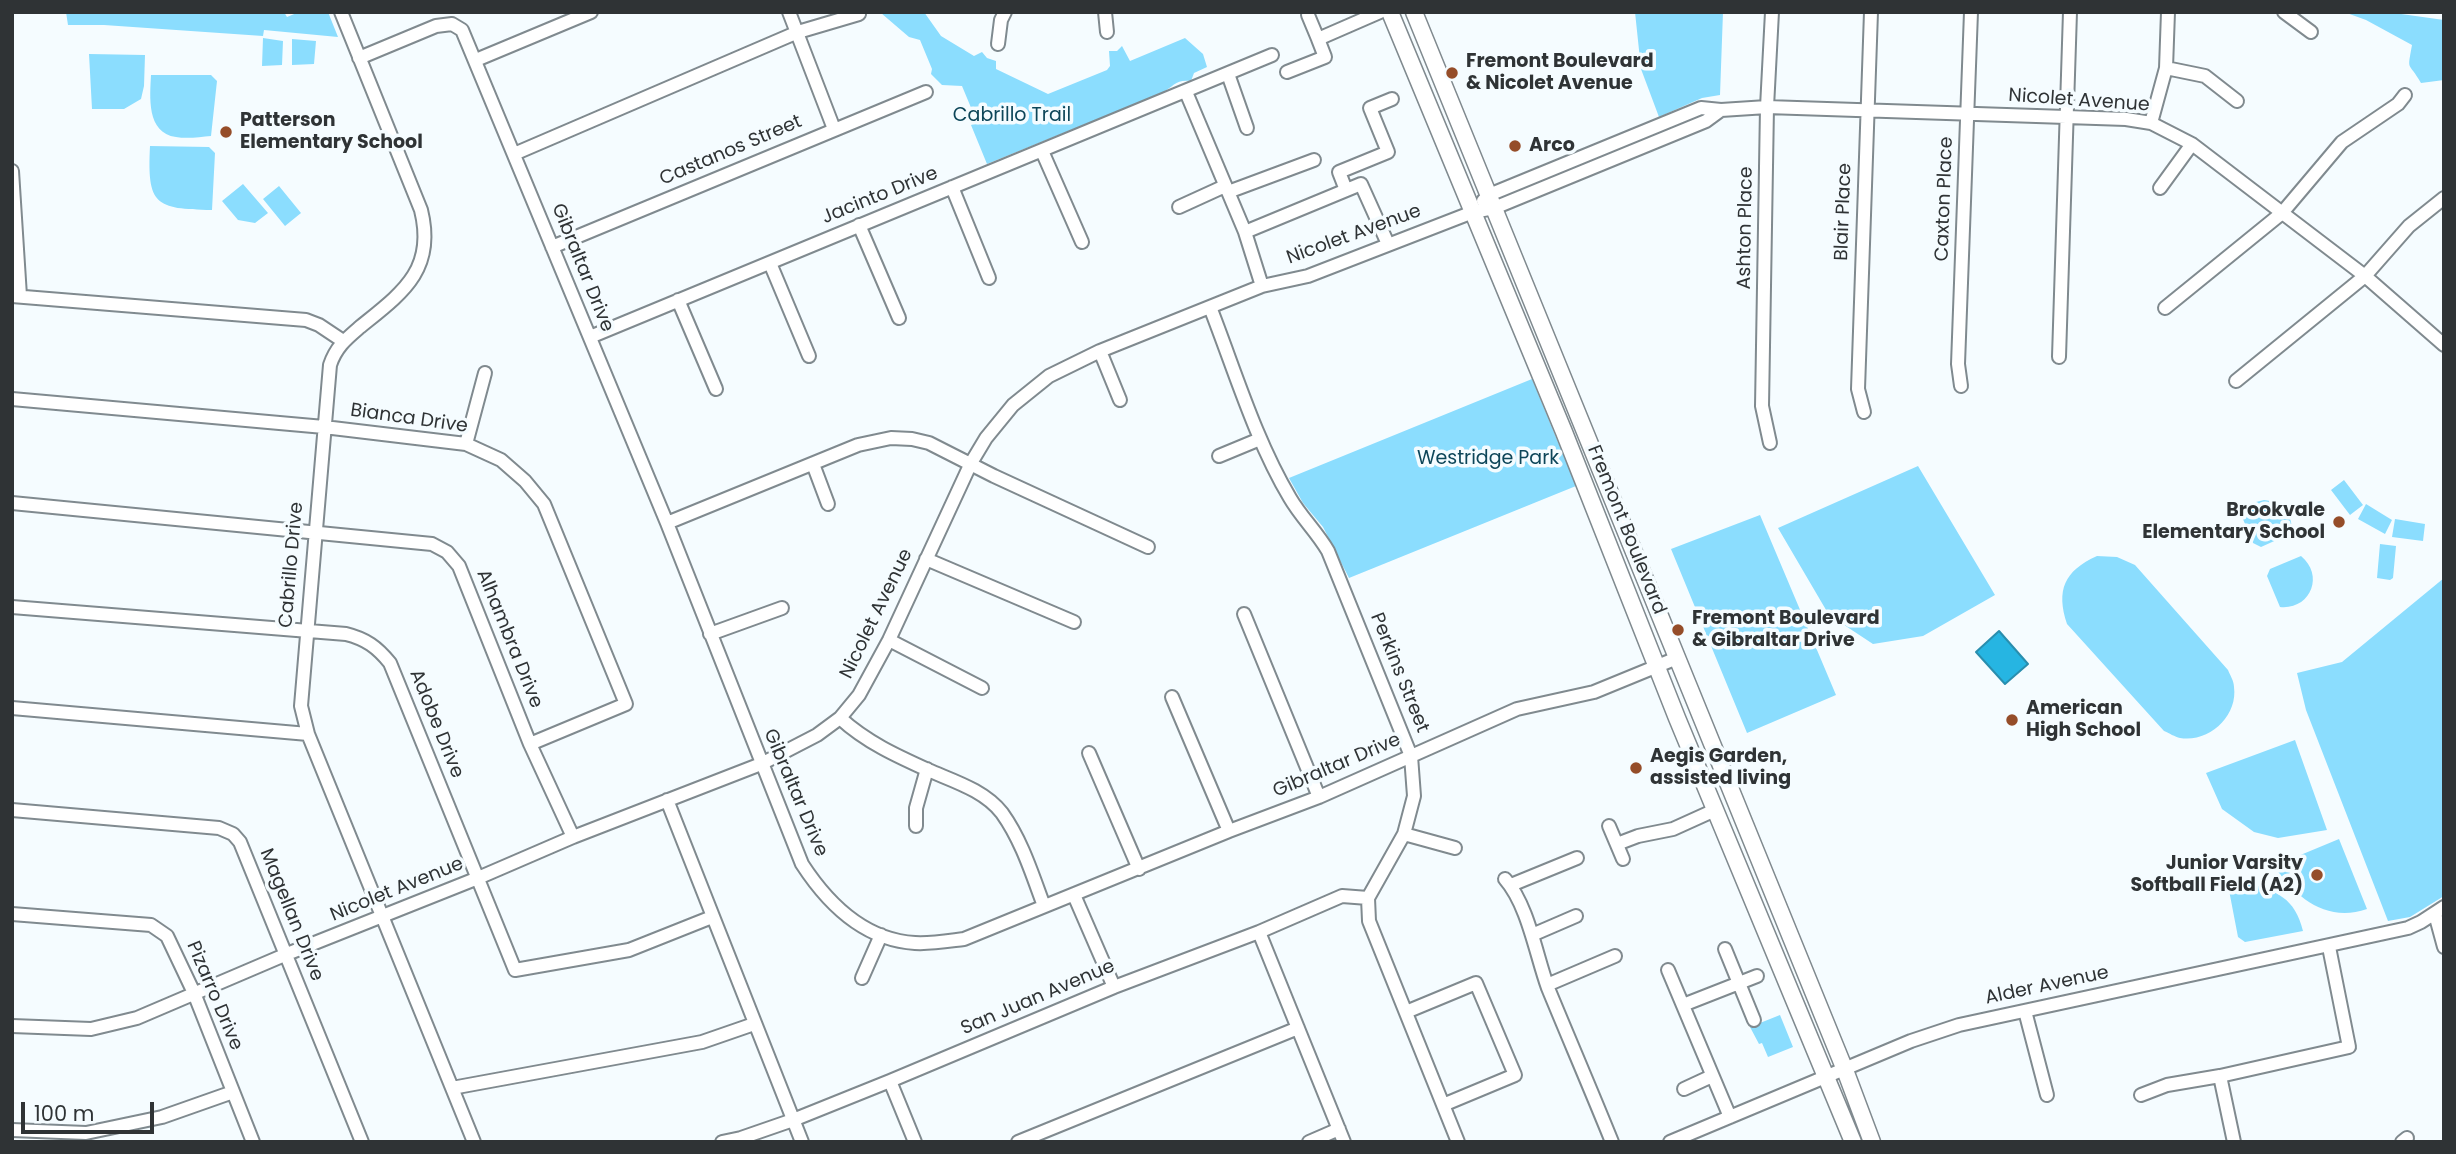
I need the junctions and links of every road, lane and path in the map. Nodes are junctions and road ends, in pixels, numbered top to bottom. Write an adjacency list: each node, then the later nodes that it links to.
1 (341, 12): 25 (street, Cabrillo Drive)
2 (591, 12): 17 (street)
3 (789, 12): 19 (street)
4 (1005, 12): 23 (street)
5 (1105, 12): 20 (street)
6 (1380, 12): 22 (street)
7 (1390, 12): 54 (main road, Fremont Boulevard)
8 (1414, 12): 52 (main road, Fremont Boulevard)
9 (1772, 12): 35 (street, Ashton Place)
10 (1871, 12): 36 (street, Blair Place)
11 (1971, 12): 37 (street, Caxton Place)
12 (2070, 12): 38 (street)
13 (2168, 12): 27 (street)
14 (2284, 12): 21 (street)
15 (859, 14): 19 (street)
16 (1308, 15): 22 (street)
17 (570, 16): 26 (street)
18 (451, 18): 25 (street, Gibraltar Drive); 26 (street, Gibraltar Drive)
19 (798, 32): 41 (street); 44 (street)
20 (1107, 32)
21 (2311, 32)
22 (1318, 39): 28 (street)
23 (998, 44)
24 (1272, 55): 29 (street, Jacinto Drive)
25 (359, 58): 72 (street, Cabrillo Drive)
26 (476, 60): 44 (street, Gibraltar Drive)
27 (2166, 68): 34 (street); 39 (street)
28 (1287, 72)
29 (1228, 74): 31 (street, Jacinto Drive); 40 (street)
30 (926, 92): 41 (street, Castanos Street)
31 (1186, 92): 43 (street, Jacinto Drive); 49 (street)
32 (2405, 95): 55 (street)
33 (1392, 99): 50 (street)
34 (2236, 101)
35 (1767, 107): 36 (street, Nicolet Avenue); 52 (street, Nicolet Avenue); 85 (street, Ashton Place)
36 (1866, 111): 37 (street, Nicolet Avenue); 82 (street, Blair Place)
37 (1967, 114): 38 (street, Nicolet Avenue); 78 (street, Caxton Place)
38 (2065, 117): 39 (street, Nicolet Avenue); 75 (street)
39 (2151, 123): 42 (street, Nicolet Avenue)
40 (1247, 128)
41 (834, 129): 60 (street, Castanos Street)
42 (2192, 144): 48 (street); 55 (street, Nicolet Avenue)
43 (1042, 151): 47 (street, Jacinto Drive); 58 (street)
44 (514, 154): 60 (street, Gibraltar Drive)
45 (1314, 160): 49 (street)
46 (12, 171): 65 (street)
47 (952, 187): 56 (street, Jacinto Drive); 63 (street)
48 (2160, 188)
49 (1227, 189): 53 (street); 57 (street)
50 (1346, 190): 57 (street); 59 (street)
51 (2444, 198): 62 (street)
52 (1491, 202): 54 (street, Nicolet Avenue); 103 (main road, Fremont Boulevard)
53 (1180, 207)
54 (1473, 212): 59 (street, Nicolet Avenue); 104 (main road, Fremont Boulevard)
55 (2282, 213): 62 (street, Nicolet Avenue); 68 (street)
56 (859, 225): 61 (street, Jacinto Drive); 69 (street)
57 (1245, 232): 64 (street)
58 (1082, 243)
59 (1388, 244): 64 (street, Nicolet Avenue)
60 (552, 247): 70 (street, Gibraltar Drive)
61 (770, 263): 66 (street, Jacinto Drive); 74 (street)
62 (2365, 276): 71 (street, Nicolet Avenue); 77 (street)
63 (989, 278)
64 (1262, 286): 67 (street, Nicolet Avenue)
65 (16, 296): 72 (street)
66 (678, 300): 70 (street, Jacinto Drive); 79 (street)
67 (1210, 307): 73 (street, Nicolet Avenue); 84 (street, Perkins Street)
68 (2165, 308)
69 (899, 318)
70 (590, 337): 92 (street, Gibraltar Drive)
71 (2442, 340)
72 (343, 341): 83 (street, Cabrillo Drive)
73 (1100, 351): 81 (street); 88 (street, Nicolet Avenue)
74 (809, 356)
75 (2059, 356)
76 (485, 373): 86 (street)
77 (2236, 381)
78 (1961, 386)
79 (716, 389)
80 (12, 399): 83 (street, Bianca Drive)
81 (1120, 400)
82 (1864, 412)
83 (324, 427): 86 (street, Bianca Drive); 93 (street, Cabrillo Drive)
84 (1260, 439): 87 (street); 112 (street, Perkins Street)
85 (1770, 443)
86 (466, 444): 110 (street, Bianca Drive)
87 (1219, 456)
88 (971, 463): 89 (street); 94 (street); 95 (street, Nicolet Avenue)
89 (813, 464): 91 (street); 92 (street)
90 (12, 503): 93 (street, Alhambra Drive)
91 (828, 504)
92 (667, 523): 101 (street, Gibraltar Drive)
93 (314, 531): 100 (street, Cabrillo Drive); 110 (street, Alhambra Drive)
94 (1148, 547)
95 (926, 559): 99 (street); 102 (street, Nicolet Avenue)
96 (12, 607): 100 (street, Adobe Drive)
97 (782, 608): 101 (street)
98 (1244, 614): 115 (street)
99 (1074, 622)
100 (306, 631): 109 (street, Cabrillo Drive); 129 (street, Adobe Drive)
101 (710, 634): 113 (street, Gibraltar Drive)
102 (889, 640): 105 (street); 108 (street, Nicolet Avenue)
103 (1677, 658): 104 (street, Gibraltar Drive); 160 (main road, Fremont Boulevard)
104 (1657, 665): 112 (street, Gibraltar Drive); 118 (main road, Fremont Boulevard)
105 (982, 688)
106 (1172, 697): 121 (street)
107 (12, 708): 109 (street)
108 (841, 718): 113 (street, Nicolet Avenue); 114 (street)
109 (308, 734): 136 (street, Cabrillo Drive)
110 (530, 744): 123 (street, Alhambra Drive)
111 (1089, 753): 128 (street)
112 (1411, 756): 115 (street, Gibraltar Drive); 122 (street, Perkins Street)
113 (761, 764): 116 (street, Nicolet Avenue); 139 (street, Gibraltar Drive)
114 (928, 769): 119 (street); 132 (street)
115 (1319, 797): 121 (street, Gibraltar Drive)
116 (667, 800): 123 (street, Nicolet Avenue); 137 (street)
117 (12, 810): 144 (street, Magellan Drive)
118 (1715, 810): 124 (street); 163 (main road, Fremont Boulevard)
119 (916, 826)
120 (1609, 826): 124 (street)
121 (1229, 831): 128 (street, Gibraltar Drive)
122 (1404, 834): 125 (street); 131 (street, Perkins Street)
123 (573, 837): 129 (street, Nicolet Avenue)
124 (1617, 844): 127 (street)
125 (1455, 849)
126 (1577, 858): 140 (street)
127 (1623, 859)
128 (1139, 869): 130 (street, Gibraltar Drive)
129 (478, 878): 136 (street, Nicolet Avenue); 137 (street, Adobe Drive)
130 (1074, 895): 132 (street, Gibraltar Drive); 151 (street)
131 (1368, 898): 138 (street, San Juan Avenue); 155 (street)
132 (1044, 906): 139 (street, Gibraltar Drive)
133 (2439, 910): 141 (street, Alder Avenue); 142 (street)
134 (12, 914): 152 (street, Pizarro Drive)
135 (1576, 916): 140 (street)
136 (383, 917): 144 (street, Nicolet Avenue); 165 (street, Cabrillo Drive)
137 (712, 917): 157 (street)
138 (1259, 932): 151 (street, San Juan Avenue); 159 (street)
139 (881, 935): 148 (street)
140 (1532, 935): 150 (street)
141 (2329, 947): 154 (street, Alder Avenue); 162 (street)
142 (2444, 947)
143 (1725, 948): 149 (street)
144 (287, 954): 152 (street, Nicolet Avenue); 176 (street, Magellan Drive)
145 (1615, 956): 150 (street)
146 (1668, 970): 153 (street)
147 (1757, 976): 149 (street)
148 (862, 978)
149 (1739, 983): 153 (street); 156 (street)
150 (1547, 985): 184 (street)
151 (1114, 987): 164 (street, San Juan Avenue)
152 (194, 993): 158 (street, Nicolet Avenue); 167 (street, Pizarro Drive)
153 (1683, 1005): 161 (street)
154 (2025, 1010): 160 (street, Alder Avenue); 168 (street)
155 (1406, 1012): 170 (street); 170 (street)
156 (1754, 1020)
157 (754, 1024): 165 (street); 172 (street)
158 (12, 1026)
159 (1298, 1028): 174 (street); 181 (street)
160 (1845, 1070): 163 (street, Alder Avenue); 187 (main road, Fremont Boulevard)
161 (1713, 1076): 166 (street); 171 (street)
162 (2220, 1076): 169 (street); 188 (street)
163 (1826, 1077): 171 (street, Alder Avenue); 186 (main road, Fremont Boulevard)
164 (890, 1081): 172 (street, San Juan Avenue); 180 (street)
165 (452, 1088): 177 (street, Cabrillo Drive)
166 (1684, 1089)
167 (233, 1092): 173 (street); 175 (street, Pizarro Drive)
168 (2047, 1095)
169 (2141, 1095)
170 (1443, 1105): 183 (street)
171 (1730, 1117): 185 (street, Alder Avenue)
172 (793, 1120): 178 (street, San Juan Avenue); 179 (street)
173 (12, 1130)
174 (1342, 1136): 182 (street)
175 (253, 1142)
176 (362, 1142)
177 (474, 1142)
178 (723, 1142)
179 (802, 1142)
180 (915, 1142)
181 (1018, 1142)
182 (1309, 1142)
183 (1458, 1142)
184 (1612, 1142)
185 (1670, 1142)
186 (1853, 1142)
187 (1872, 1142)
188 (2234, 1142)

